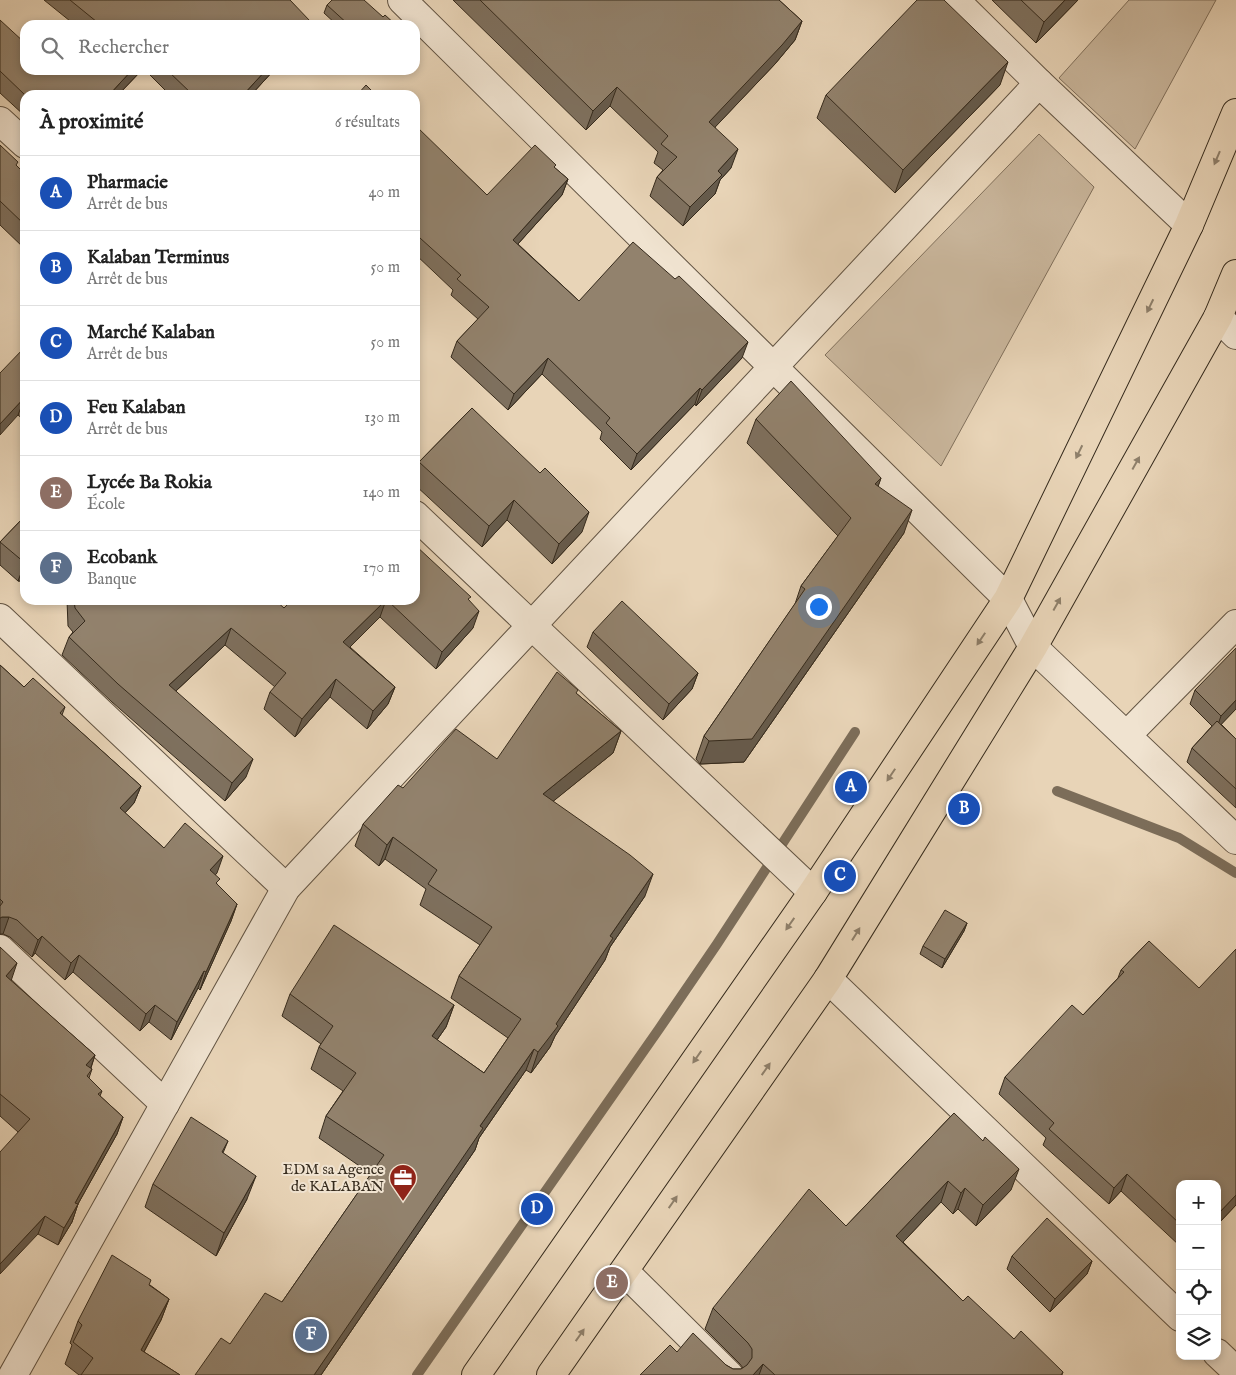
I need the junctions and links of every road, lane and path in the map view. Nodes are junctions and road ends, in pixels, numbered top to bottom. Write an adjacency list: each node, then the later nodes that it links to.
1 (402, 0): 10 (street)
2 (955, 0): 3 (street)
3 (1039, 82): 7 (street); 10 (street)
4 (1236, 113): 7 (highway, one-way to 7)
5 (0, 121): 6 (street)
6 (20, 139)
7 (1189, 225): 12 (highway, one-way to 12)
8 (1236, 274): 9 (highway)
9 (1227, 326): 16 (highway, one-way to 9)
10 (772, 366): 12 (street); 15 (street)
11 (420, 520): 15 (street)
12 (1008, 599): 16 (street); 20 (highway, one-way to 20)
13 (0, 618): 19 (street)
14 (1236, 624): 17 (street)
15 (531, 625): 19 (street); 20 (street)
16 (1033, 647): 17 (street); 22 (highway, one-way to 16)
17 (1127, 735): 18 (street)
18 (1236, 840)
19 (286, 888): 23 (street)
20 (813, 892): 29 (highway, one-way to 29)
21 (0, 949): 23 (street)
22 (828, 979): 24 (highway, one-way to 22); 25 (street)
23 (165, 1104): 28 (street)
24 (624, 1272): 30 (highway, one-way to 24); 31 (street)
25 (1178, 1315)
26 (1221, 1357): 27 (street)
27 (1236, 1371)
28 (13, 1375)
29 (476, 1375)
30 (551, 1375)
31 (729, 1375)

